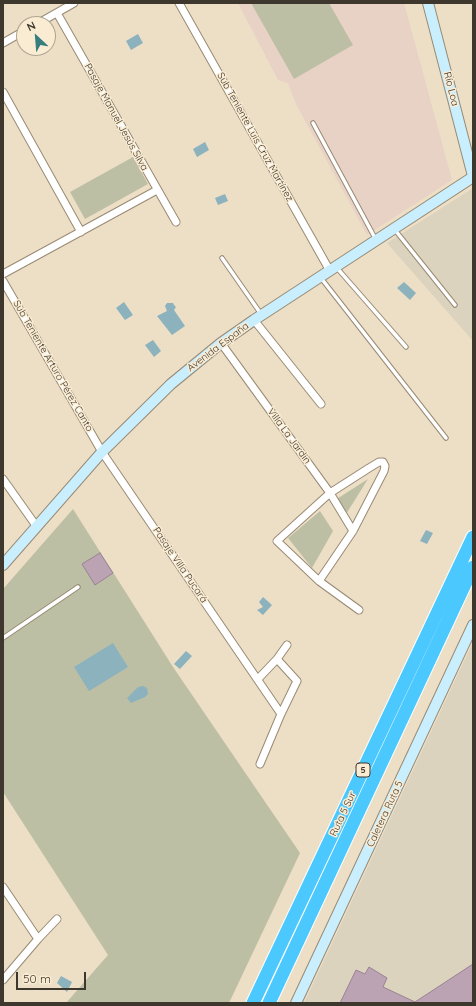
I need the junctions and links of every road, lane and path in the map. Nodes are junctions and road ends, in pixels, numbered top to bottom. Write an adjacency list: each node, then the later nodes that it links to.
1 (74, 3): 4 (street)
2 (179, 3): 17 (street, Sub Teniente Luis Cruz Martínez)
3 (428, 3): 10 (main road, Río Loa)
4 (57, 13): 5 (street); 11 (street, Pasaje Manuel Jesús Silva)
5 (52, 16)
6 (16, 36): 7 (street)
7 (3, 43)
8 (3, 92): 14 (street)
9 (313, 123): 15 (lane)
10 (473, 177): 13 (main road, Avenida España)
11 (157, 190): 12 (street, Pasaje Manuel Jesús Silva); 14 (street)
12 (176, 222)
13 (394, 229): 15 (main road, Avenida España); 21 (lane)
14 (81, 232): 18 (street)
15 (376, 241): 17 (main road, Avenida España)
16 (222, 258): 22 (lane)
17 (333, 269): 19 (main road, Avenida España); 24 (lane)
18 (3, 274)
19 (320, 277): 22 (main road, Avenida España); 26 (lane)
20 (3, 281): 27 (street, Sub Teniente Arturo Pérez Canto)
21 (455, 305)
22 (258, 318): 23 (main road, Avenida España); 25 (street)
23 (221, 343): 27 (main road, Avenida España); 29 (street, Villa La Jardin)
24 (406, 347)
25 (321, 404)
26 (446, 438)
27 (102, 452): 30 (main road, Avenida España); 42 (street, Pasaje Villa Pucará)
28 (3, 479): 30 (street)
29 (330, 493): 31 (street, Villa La Jardin); 31 (street); 35 (street)
30 (37, 527): 33 (main road, Avenida España)
31 (353, 531): 35 (street)
32 (473, 537): 49 (highway, Ruta 5 Sur / 5)
33 (3, 565)
34 (473, 567): 50 (highway, Ruta 5 Sur / 5)
35 (319, 581): 37 (street)
36 (78, 586): 39 (lane)
37 (359, 610)
38 (473, 625): 51 (main road, Caletera Ruta 5)
39 (3, 638)
40 (287, 645): 41 (street)
41 (277, 659): 42 (street); 43 (street)
42 (258, 679): 43 (street, Pasaje Villa Pucará)
43 (281, 714): 44 (street)
44 (260, 764)
45 (3, 887): 47 (street)
46 (57, 919): 47 (street)
47 (38, 939): 48 (street)
48 (3, 980)
49 (253, 1003)
50 (269, 1003)
51 (296, 1003)

